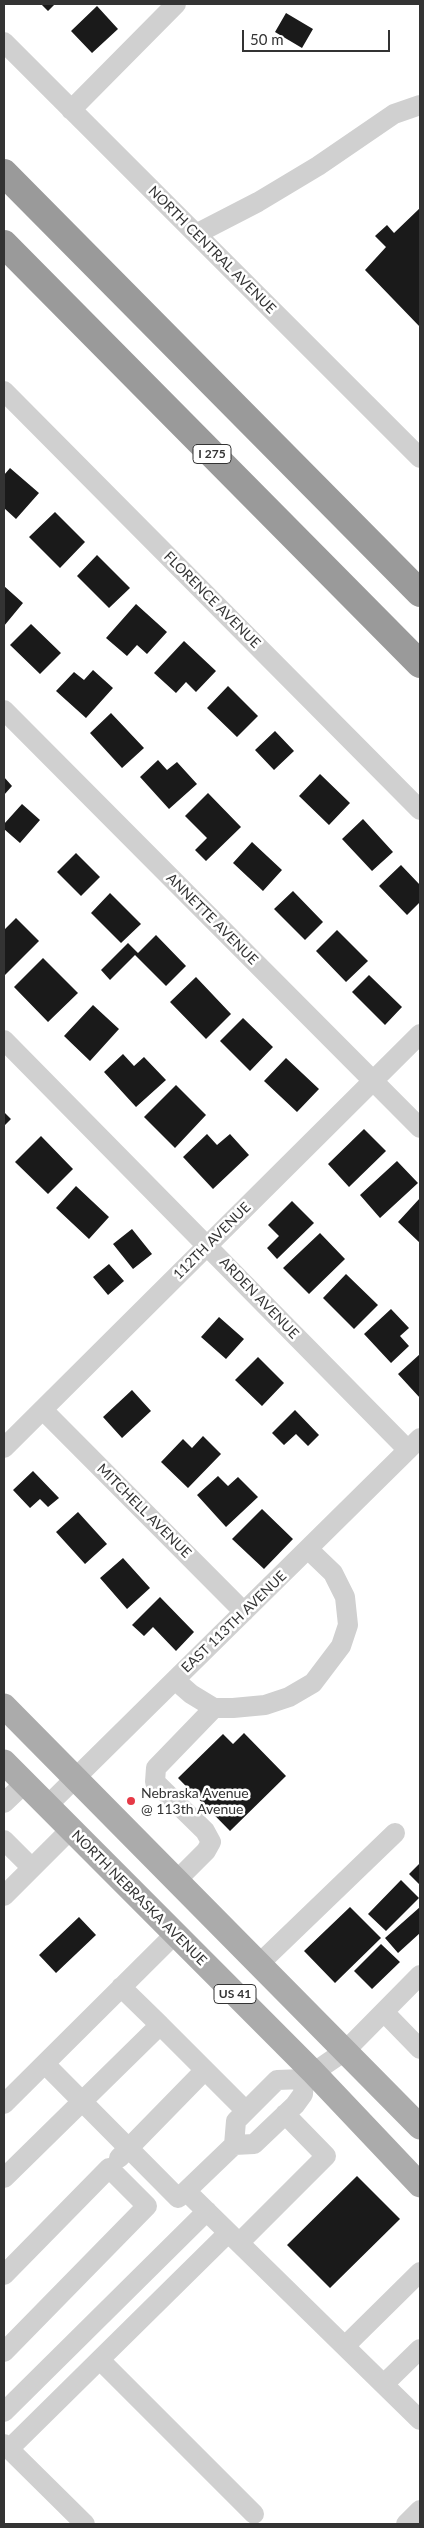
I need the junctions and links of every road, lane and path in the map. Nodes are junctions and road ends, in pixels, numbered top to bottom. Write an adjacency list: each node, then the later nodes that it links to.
1 (176, 4): 4 (street)
2 (4, 42): 4 (street, NORTH CENTRAL AVENUE)
3 (420, 105): 6 (street)
4 (71, 110): 6 (street, NORTH CENTRAL AVENUE)
5 (4, 173): 10 (highway)
6 (196, 234): 9 (street, NORTH CENTRAL AVENUE)
7 (4, 244): 11 (highway, I 275)
8 (4, 391): 13 (street, FLORENCE AVENUE)
9 (420, 458)
10 (420, 592)
11 (420, 664)
12 (4, 710): 16 (street, ANNETTE AVENUE)
13 (420, 810)
14 (420, 1034): 16 (street, 112TH AVENUE)
15 (4, 1040): 18 (street, ARDEN AVENUE)
16 (373, 1081): 17 (street, ANNETTE AVENUE); 18 (street, 112TH AVENUE)
17 (420, 1128)
18 (207, 1245): 19 (street, 112TH AVENUE); 20 (street, ARDEN AVENUE)
19 (43, 1410): 21 (street, 112TH AVENUE); 23 (street, MITCHELL AVENUE)
20 (414, 1444): 22 (street, EAST 113TH AVENUE)
21 (4, 1448)
22 (308, 1549): 23 (street, EAST 113TH AVENUE); 26 (street)
23 (244, 1612): 24 (street, EAST 113TH AVENUE)
24 (175, 1680): 26 (street); 28 (street, EAST 113TH AVENUE)
25 (4, 1706): 28 (main road, US 41)
26 (214, 1708): 37 (street)
27 (4, 1762): 29 (main road, NORTH NEBRASKA AVENUE / US 41)
28 (75, 1778): 30 (main road, US 41); 32 (street, EAST 113TH AVENUE)
29 (25, 1783): 31 (street); 32 (main road, NORTH NEBRASKA AVENUE / US 41)
30 (99, 1802): 33 (main road); 37 (main road, US 41)
31 (4, 1803)
32 (47, 1806): 33 (main road, NORTH NEBRASKA AVENUE / US 41)
33 (71, 1829): 36 (street); 39 (main road, NORTH NEBRASKA AVENUE / US 41)
34 (395, 1833): 40 (street)
35 (4, 1840): 36 (street)
36 (32, 1868): 38 (street)
37 (177, 1880): 40 (main road, US 41)
38 (4, 1896)
39 (175, 1934): 42 (street); 49 (main road, NORTH NEBRASKA AVENUE / US 41)
40 (260, 1963): 46 (main road, US 41)
41 (420, 1975): 43 (street)
42 (121, 1987): 44 (street); 47 (street)
43 (384, 2012): 45 (street); 46 (street)
44 (160, 2025): 48 (street); 50 (street)
45 (420, 2049)
46 (345, 2051): 49 (street); 54 (main road, US 41)
47 (44, 2064): 50 (street); 51 (street)
48 (205, 2070): 52 (street); 56 (street)
49 (308, 2075): 52 (street); 53 (street); 59 (main road, NORTH NEBRASKA AVENUE / US 41)
50 (82, 2102): 56 (street); 58 (street)
51 (4, 2104)
52 (246, 2111): 55 (street)
53 (285, 2114): 55 (street); 62 (street)
54 (420, 2127)
55 (234, 2145): 60 (street)
56 (129, 2148): 57 (street); 60 (street)
57 (109, 2168): 64 (street); 67 (street)
58 (4, 2178)
59 (420, 2185)
60 (186, 2191): 61 (street)
61 (207, 2212): 62 (street); 70 (street)
62 (233, 2238): 65 (street); 68 (street)
63 (420, 2272): 65 (street)
64 (4, 2275)
65 (344, 2346): 69 (street)
66 (420, 2349): 69 (street)
67 (4, 2352)
68 (100, 2360): 72 (street); 74 (street)
69 (384, 2384): 71 (street)
70 (4, 2412)
71 (420, 2420)
72 (6, 2446): 75 (street)
73 (420, 2510): 76 (street)
74 (254, 2521)
75 (85, 2524)
76 (406, 2524)

